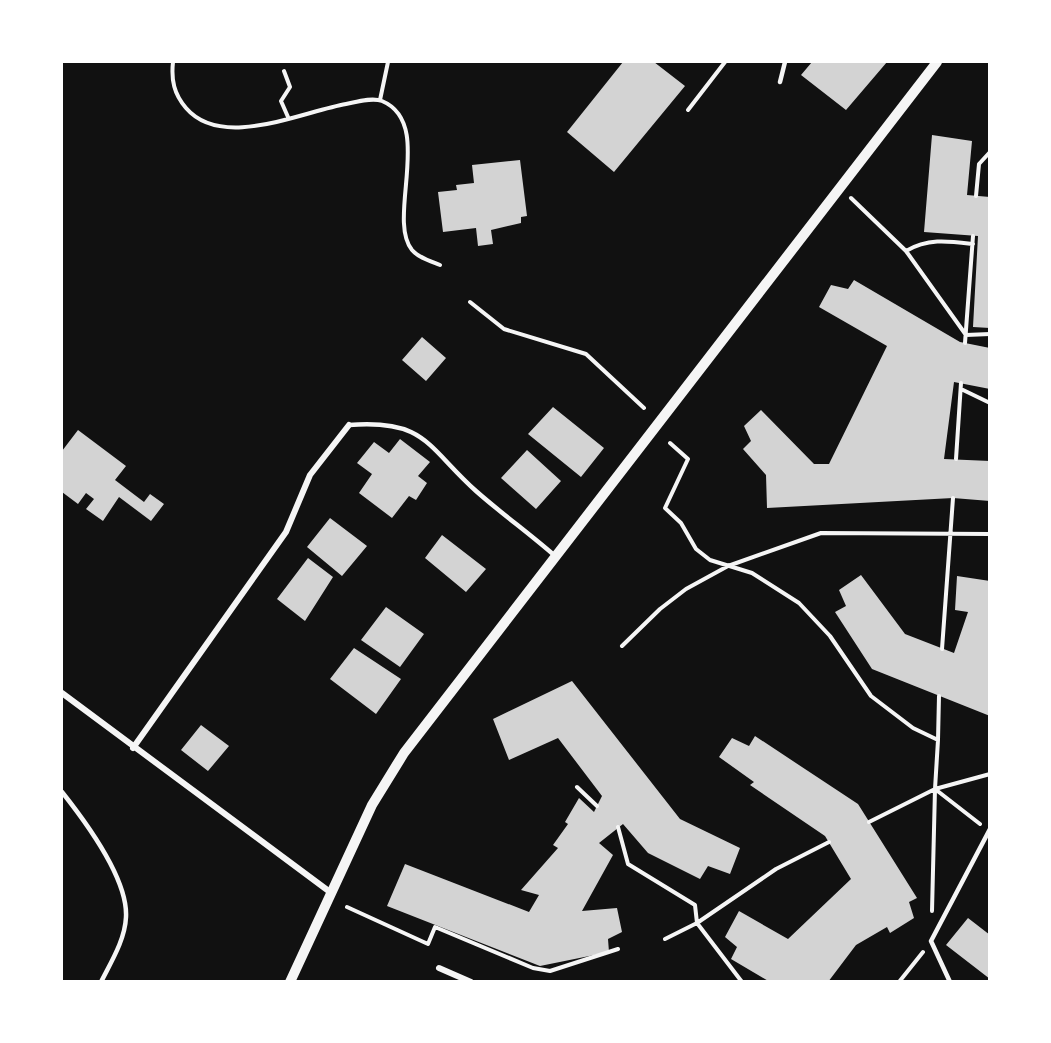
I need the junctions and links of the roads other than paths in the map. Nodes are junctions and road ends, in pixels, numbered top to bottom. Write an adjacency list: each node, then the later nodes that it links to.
1 (785, 62): 3 (lane)
2 (937, 62): 5 (street)
3 (780, 82)
4 (349, 425): 5 (lane); 7 (street)
5 (555, 556): 10 (street)
6 (62, 693): 7 (street)
7 (133, 748): 10 (street)
8 (62, 792): 12 (lane)
9 (989, 830): 15 (lane)
10 (330, 892): 13 (street)
11 (439, 968): 14 (street)
12 (101, 981)
13 (290, 981)
14 (471, 981)
15 (950, 981)

